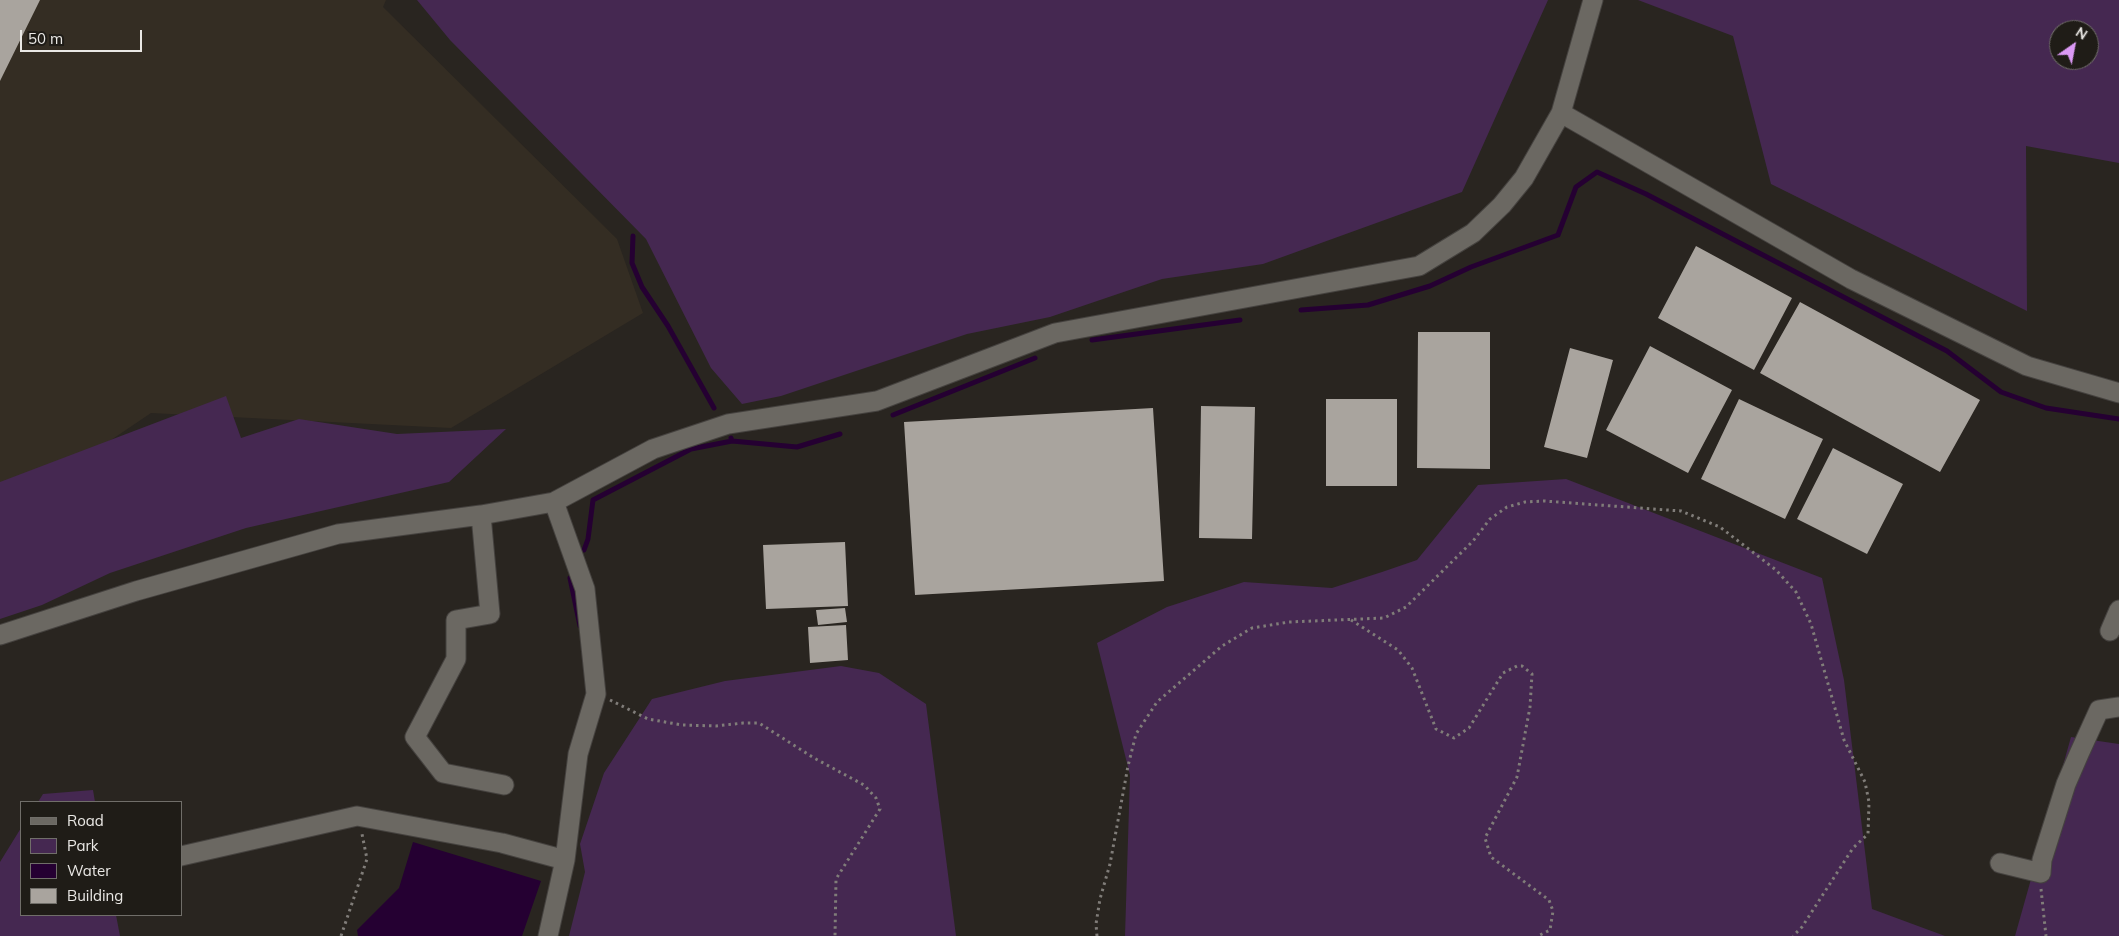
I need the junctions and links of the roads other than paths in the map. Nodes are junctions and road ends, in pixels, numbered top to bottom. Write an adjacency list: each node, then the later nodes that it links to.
1 (1593, 0): 2 (street)
2 (1562, 113): 3 (street); 4 (street)
3 (2119, 393)
4 (554, 502): 5 (street); 12 (street)
5 (481, 515): 8 (street); 10 (street)
6 (2119, 610): 7 (street)
7 (2110, 631)
8 (0, 635)
9 (2119, 707): 13 (street)
10 (504, 785)
11 (182, 856): 12 (street)
12 (565, 860): 14 (street)
13 (2000, 863)
14 (548, 936)

